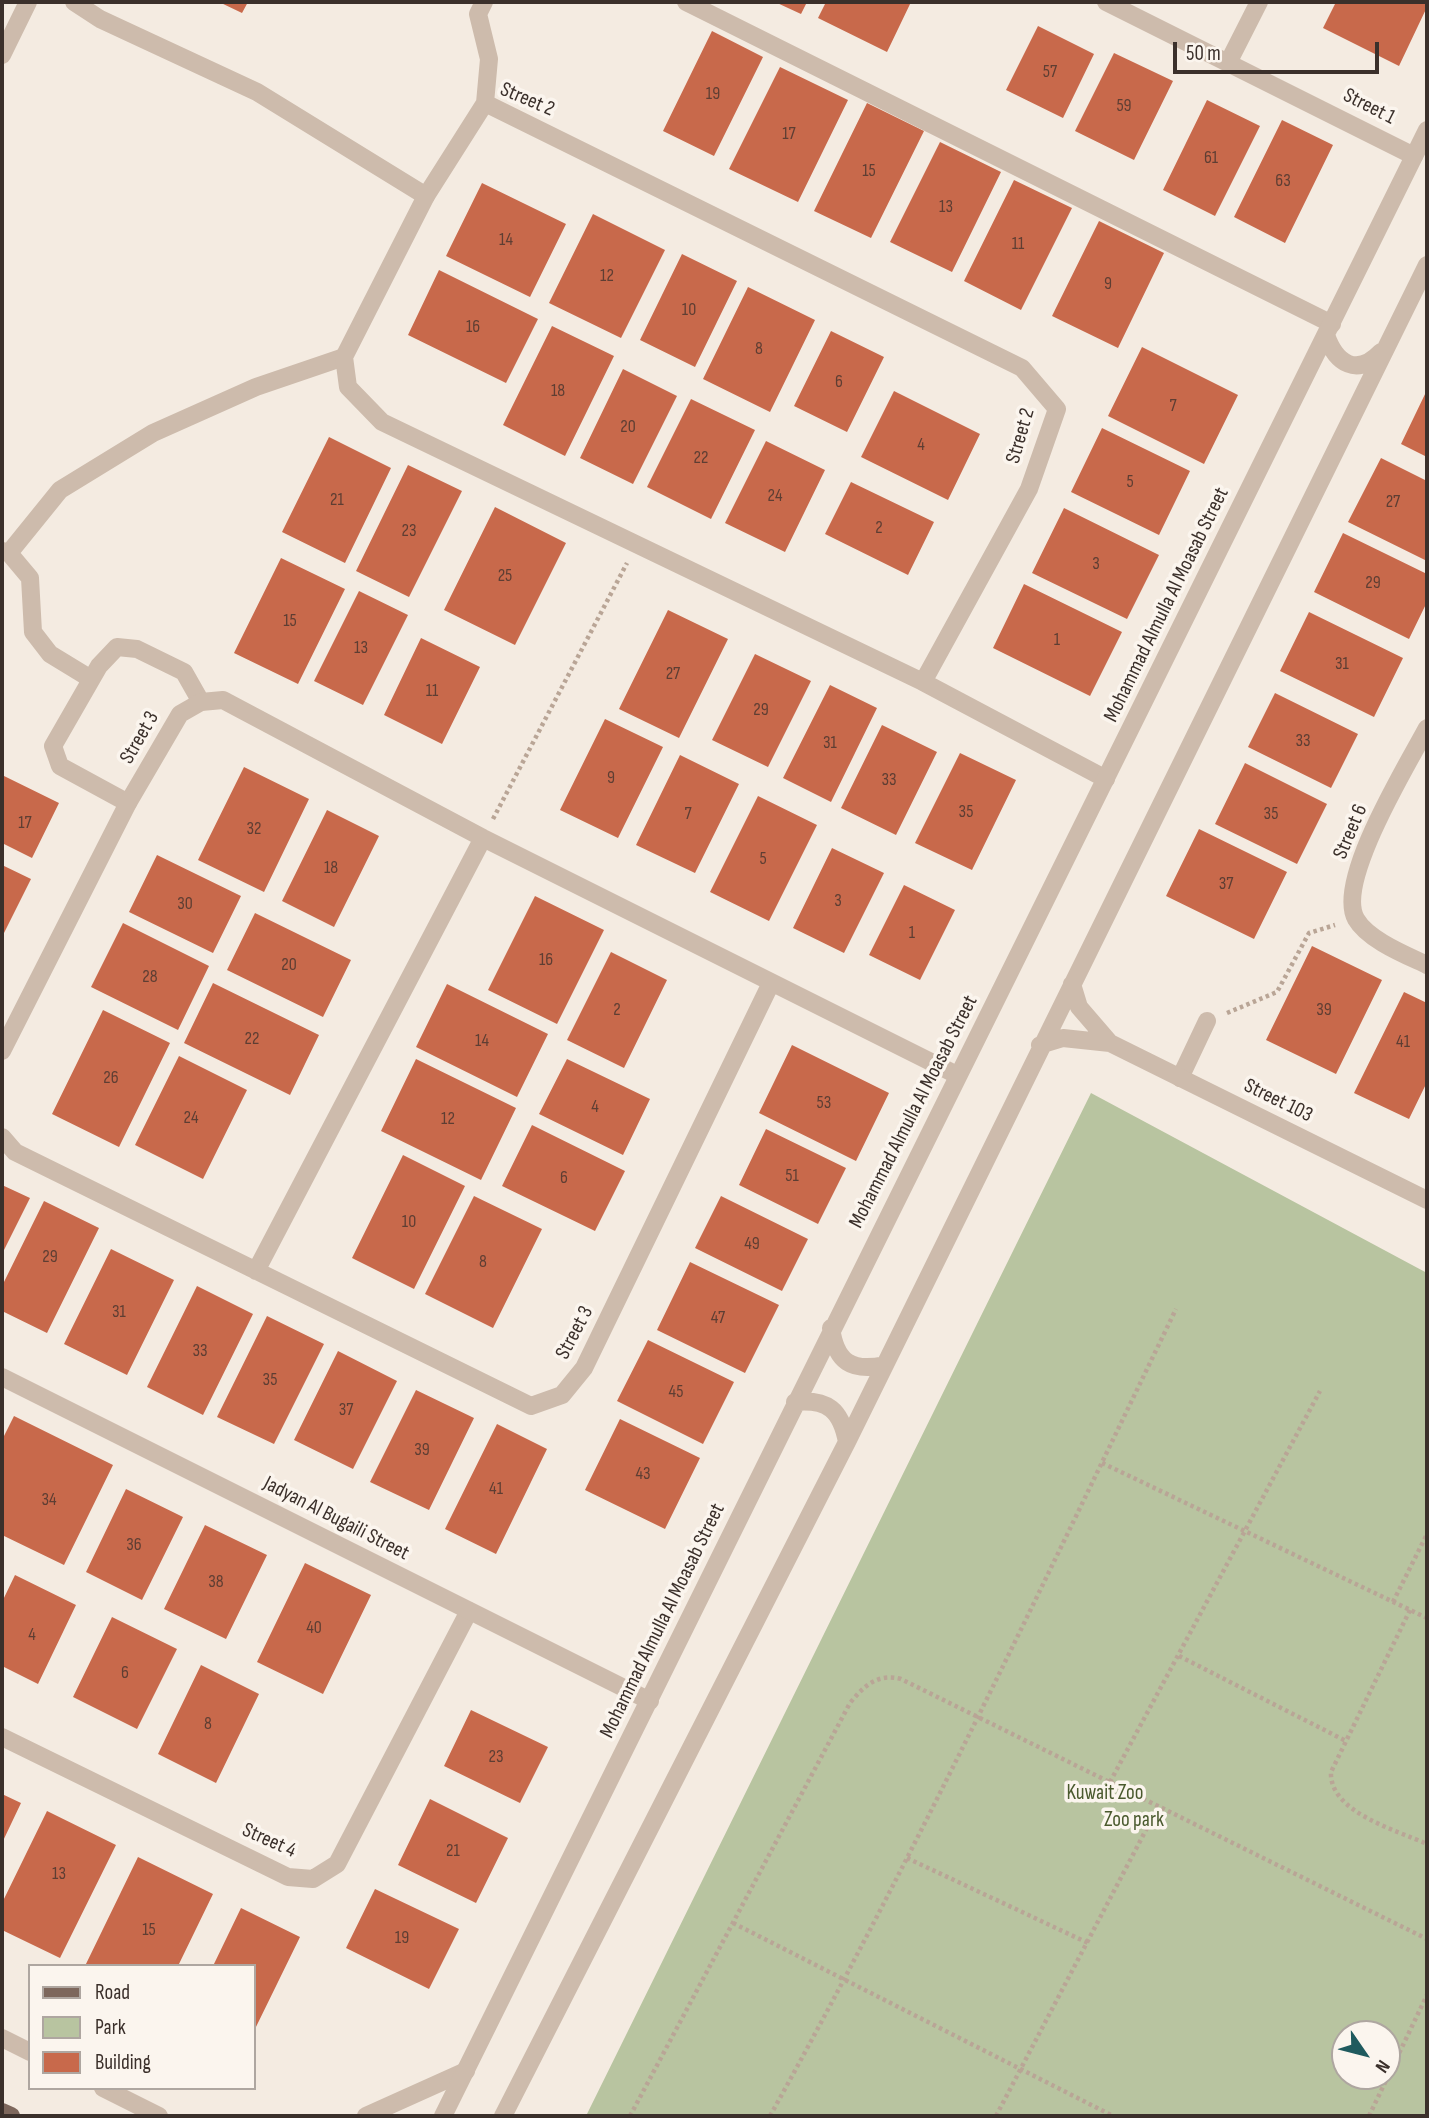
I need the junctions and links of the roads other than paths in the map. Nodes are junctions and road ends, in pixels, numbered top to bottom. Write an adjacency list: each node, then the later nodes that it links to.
1 (28, 2): 7 (street)
2 (74, 2): 12 (street)
3 (484, 2): 9 (street)
4 (686, 2): 14 (street)
5 (1105, 2): 8 (street, Street 1)
6 (1259, 2): 8 (street)
7 (2, 55)
8 (1229, 61): 11 (street, Street 1)
9 (485, 103): 12 (street, Street 2); 19 (street, Street 2)
10 (1427, 130): 11 (street, Mohammad Almulla Al Moasab Street)
11 (1414, 156): 14 (street, Mohammad Almulla Al Moasab Street)
12 (426, 196): 16 (street, Street 2)
13 (1427, 265): 15 (street)
14 (1329, 330): 15 (street); 22 (street, Mohammad Almulla Al Moasab Street)
15 (1385, 347): 27 (street)
16 (344, 357): 17 (street); 19 (street)
17 (6, 552): 18 (street)
18 (91, 679): 20 (street); 23 (street)
19 (923, 682): 22 (street)
20 (201, 702): 23 (street, Street 3); 24 (street)
21 (1427, 728): 25 (street, Street 6)
22 (1106, 779): 32 (street, Mohammad Almulla Al Moasab Street)
23 (128, 803): 31 (street, Street 3)
24 (483, 838): 26 (street); 36 (street)
25 (1427, 965)
26 (771, 983): 32 (street); 36 (street, Street 3)
27 (1072, 984): 29 (street, Street 103); 30 (street)
28 (1207, 1021): 33 (street)
29 (1110, 1043): 30 (street, Street 103); 33 (street, Street 103)
30 (1040, 1045): 38 (street)
31 (2, 1051)
32 (957, 1075): 37 (street, Mohammad Almulla Al Moasab Street)
33 (1180, 1078): 35 (street, Street 103)
34 (2, 1137): 36 (street, Street 3)
35 (1427, 1200)
36 (256, 1271)
37 (831, 1328): 38 (street); 40 (street, Mohammad Almulla Al Moasab Street)
38 (885, 1365): 41 (street)
39 (2, 1377): 42 (street, Jadyan Al Bugaili Street)
40 (795, 1402): 41 (street); 43 (street, Mohammad Almulla Al Moasab Street)
41 (847, 1442): 54 (street)
42 (469, 1611): 43 (street, Jadyan Al Bugaili Street); 44 (street, Street 4)
43 (650, 1701): 47 (street, Mohammad Almulla Al Moasab Street)
44 (2, 1737)
45 (2, 2038): 46 (street)
46 (28, 2051)
47 (466, 2071): 52 (street); 53 (street, Mohammad Almulla Al Moasab Street)
48 (107, 2090): 51 (street)
49 (2, 2112): 50 (main road)
50 (10, 2116)
51 (159, 2116)
52 (366, 2116)
53 (443, 2116)
54 (503, 2116)

